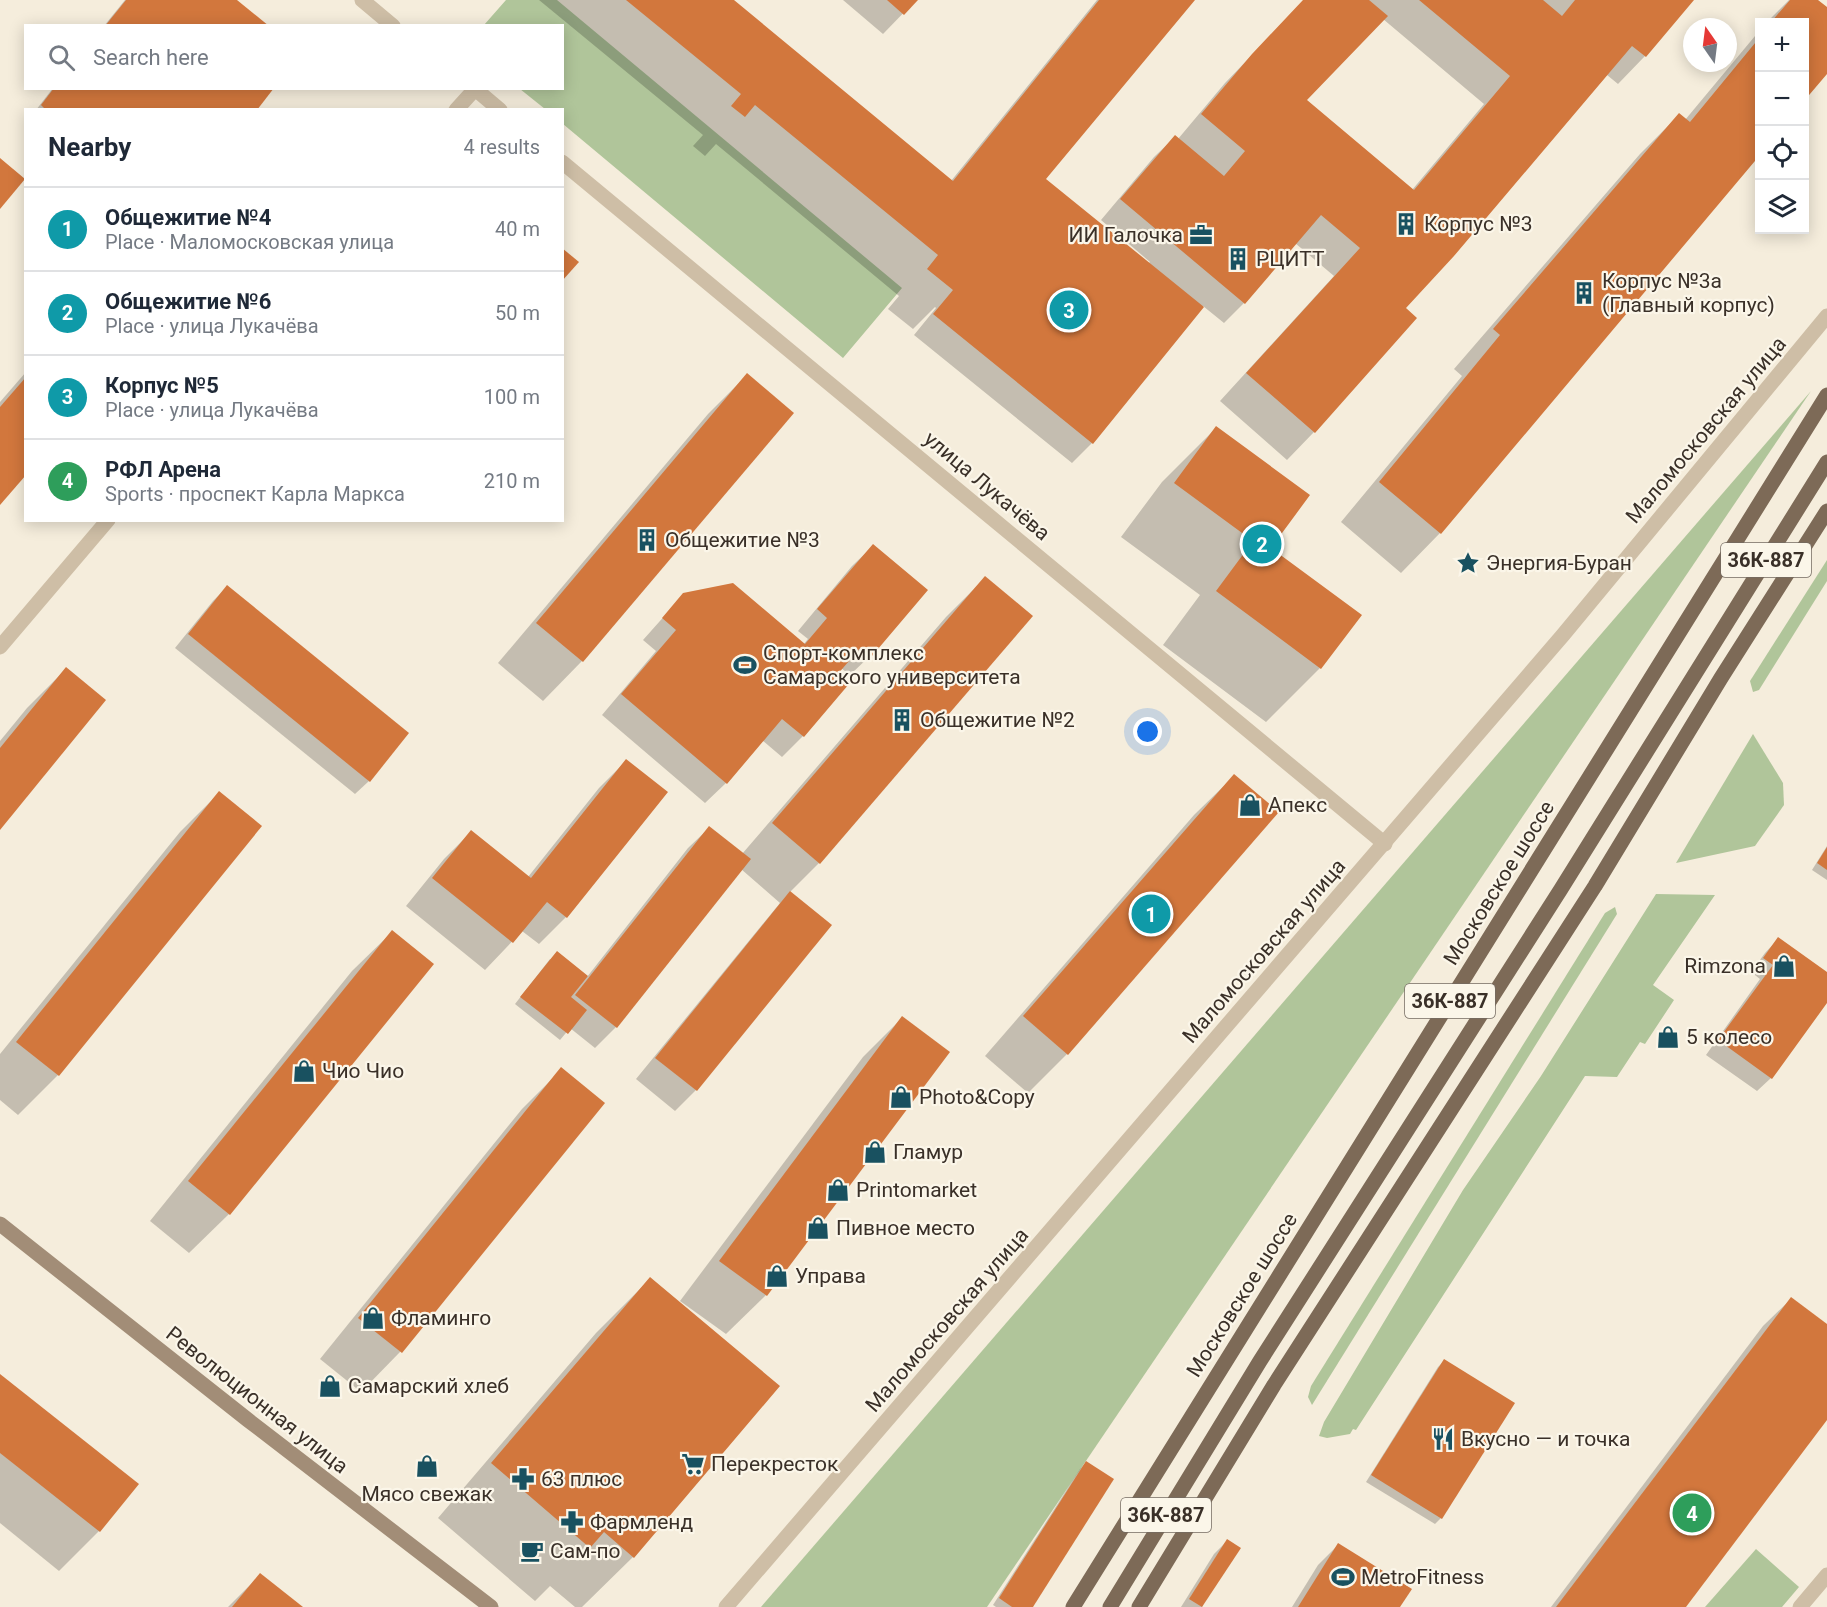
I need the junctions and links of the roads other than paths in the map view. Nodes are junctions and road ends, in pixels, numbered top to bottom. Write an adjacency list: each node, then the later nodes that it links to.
1 (362, 0): 2 (street)
2 (391, 24)
3 (474, 90): 5 (street)
4 (476, 90): 6 (street)
5 (458, 108)
6 (498, 108)
7 (564, 164): 14 (street, улица Лукачёва)
8 (1827, 316): 14 (street, Маломосковская улица)
9 (1827, 395): 19 (main road, Московское шоссе / 36К-887)
10 (1827, 462): 20 (main road, 36К-887)
11 (1827, 511): 21 (main road, 36К-887)
12 (106, 522): 13 (street)
13 (0, 647)
14 (1385, 844): 18 (street, Маломосковская улица)
15 (0, 1224): 17 (main road, Революционная улица)
16 (1827, 1575): 22 (street)
17 (491, 1607)
18 (726, 1607)
19 (1073, 1607)
20 (1110, 1607)
21 (1139, 1607)
22 (1800, 1607)

